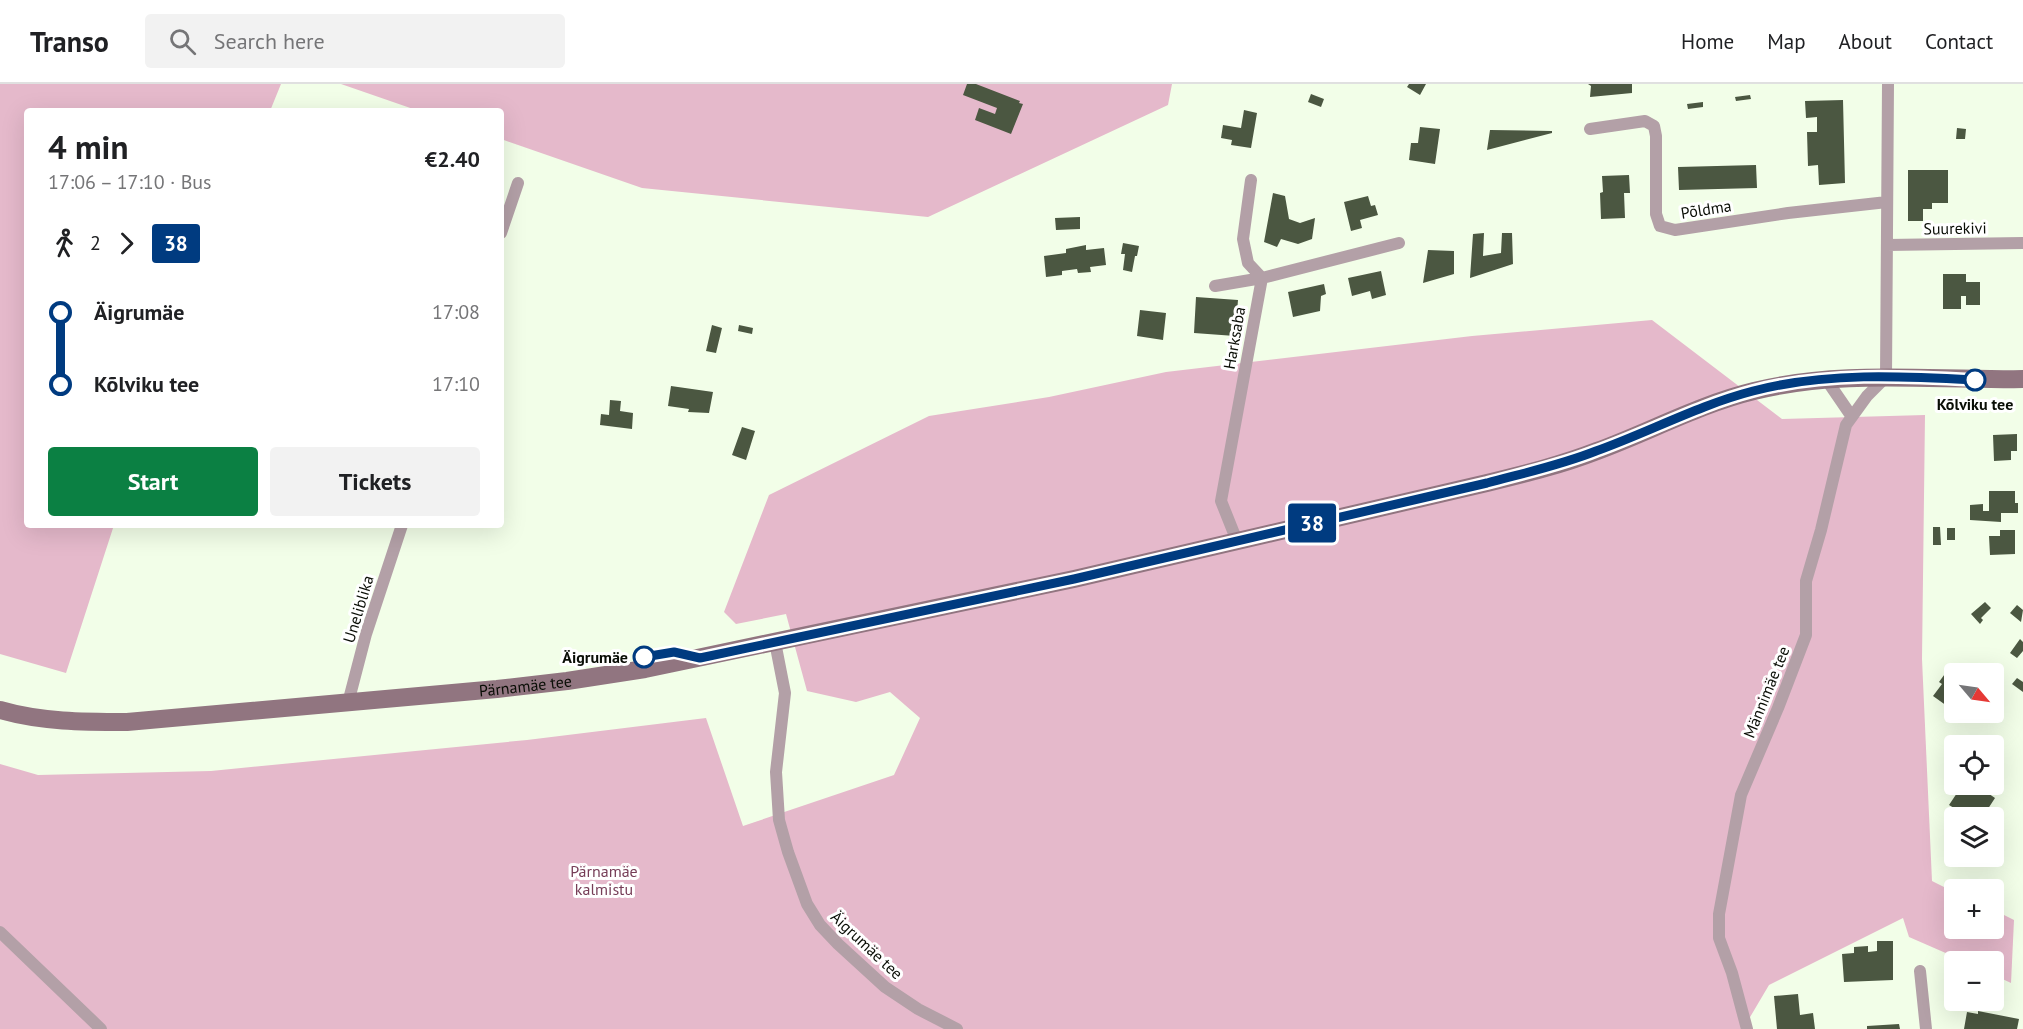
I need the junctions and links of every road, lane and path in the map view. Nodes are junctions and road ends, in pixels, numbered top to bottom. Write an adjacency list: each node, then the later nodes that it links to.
1 (1888, 84): 5 (street)
2 (1590, 129): 5 (street, Põldma)
3 (1251, 180): 10 (street)
4 (518, 183): 6 (street)
5 (1887, 202): 9 (street)
6 (504, 224)
7 (1399, 243): 10 (street)
8 (2023, 243): 9 (street, Suurekivi)
9 (1887, 245): 12 (street)
10 (1262, 278): 11 (street); 17 (street, Harksaba)
11 (1215, 286)
12 (1886, 377): 13 (main road, Pärnamäe tee); 14 (main road, Pärnamäe tee); 15 (street, Männimäe tee)
13 (1826, 379): 15 (street); 17 (main road, Pärnamäe tee)
14 (2023, 379)
15 (1852, 417): 25 (street, Männimäe tee)
16 (401, 528): 19 (street, Uneliblika)
17 (1237, 541): 18 (main road, Pärnamäe tee)
18 (775, 642): 19 (main road, Pärnamäe tee); 24 (street, Äigrumäe tee)
19 (348, 703): 20 (main road, Pärnamäe tee)
20 (0, 710)
21 (0, 932): 23 (street)
22 (1920, 971): 26 (street)
23 (101, 1029)
24 (957, 1029)
25 (1747, 1029)
26 (1926, 1029)

